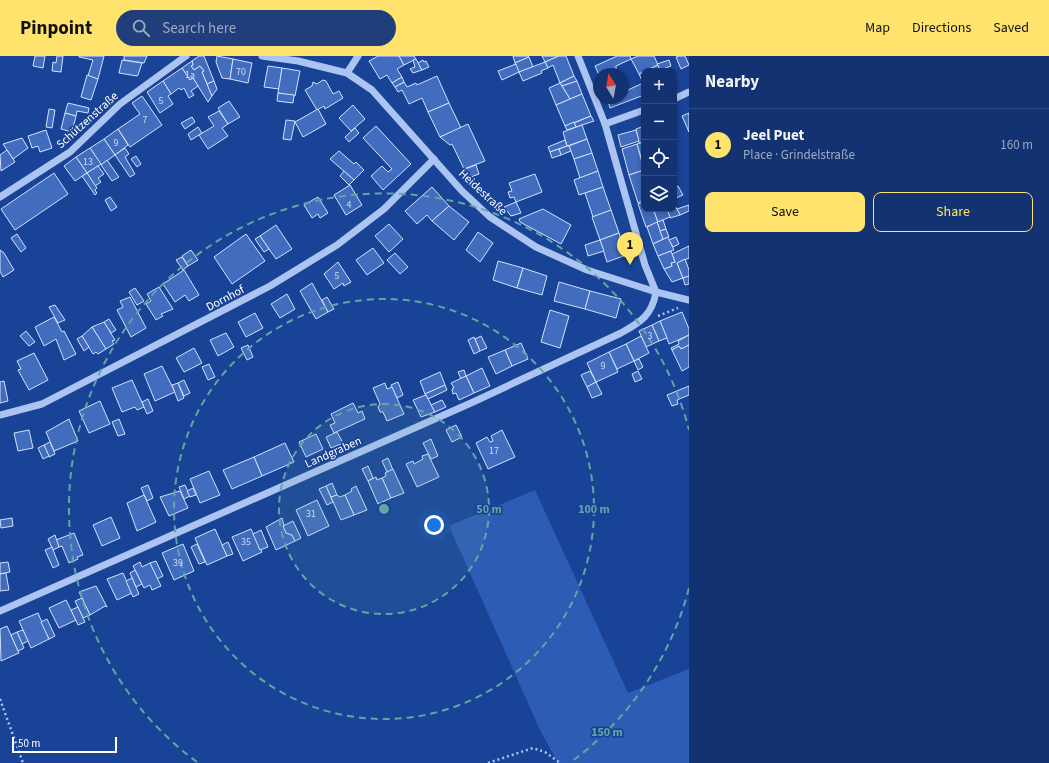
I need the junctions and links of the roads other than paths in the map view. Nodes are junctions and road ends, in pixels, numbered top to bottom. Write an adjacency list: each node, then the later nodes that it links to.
1 (186, 56): 11 (street, Schützenstraße)
2 (262, 56): 5 (street, Heidestraße)
3 (358, 56): 5 (street)
4 (578, 56): 9 (street)
5 (347, 73): 10 (street, Heidestraße)
6 (689, 92): 7 (street)
7 (677, 98)
8 (641, 111): 9 (street)
9 (605, 124): 12 (street)
10 (434, 159): 12 (street, Heidestraße); 14 (street, Dornhof)
11 (0, 197)
12 (656, 292): 13 (street, Heidestraße); 15 (street, Landgraben)
13 (689, 300)
14 (0, 415)
15 (0, 611)

